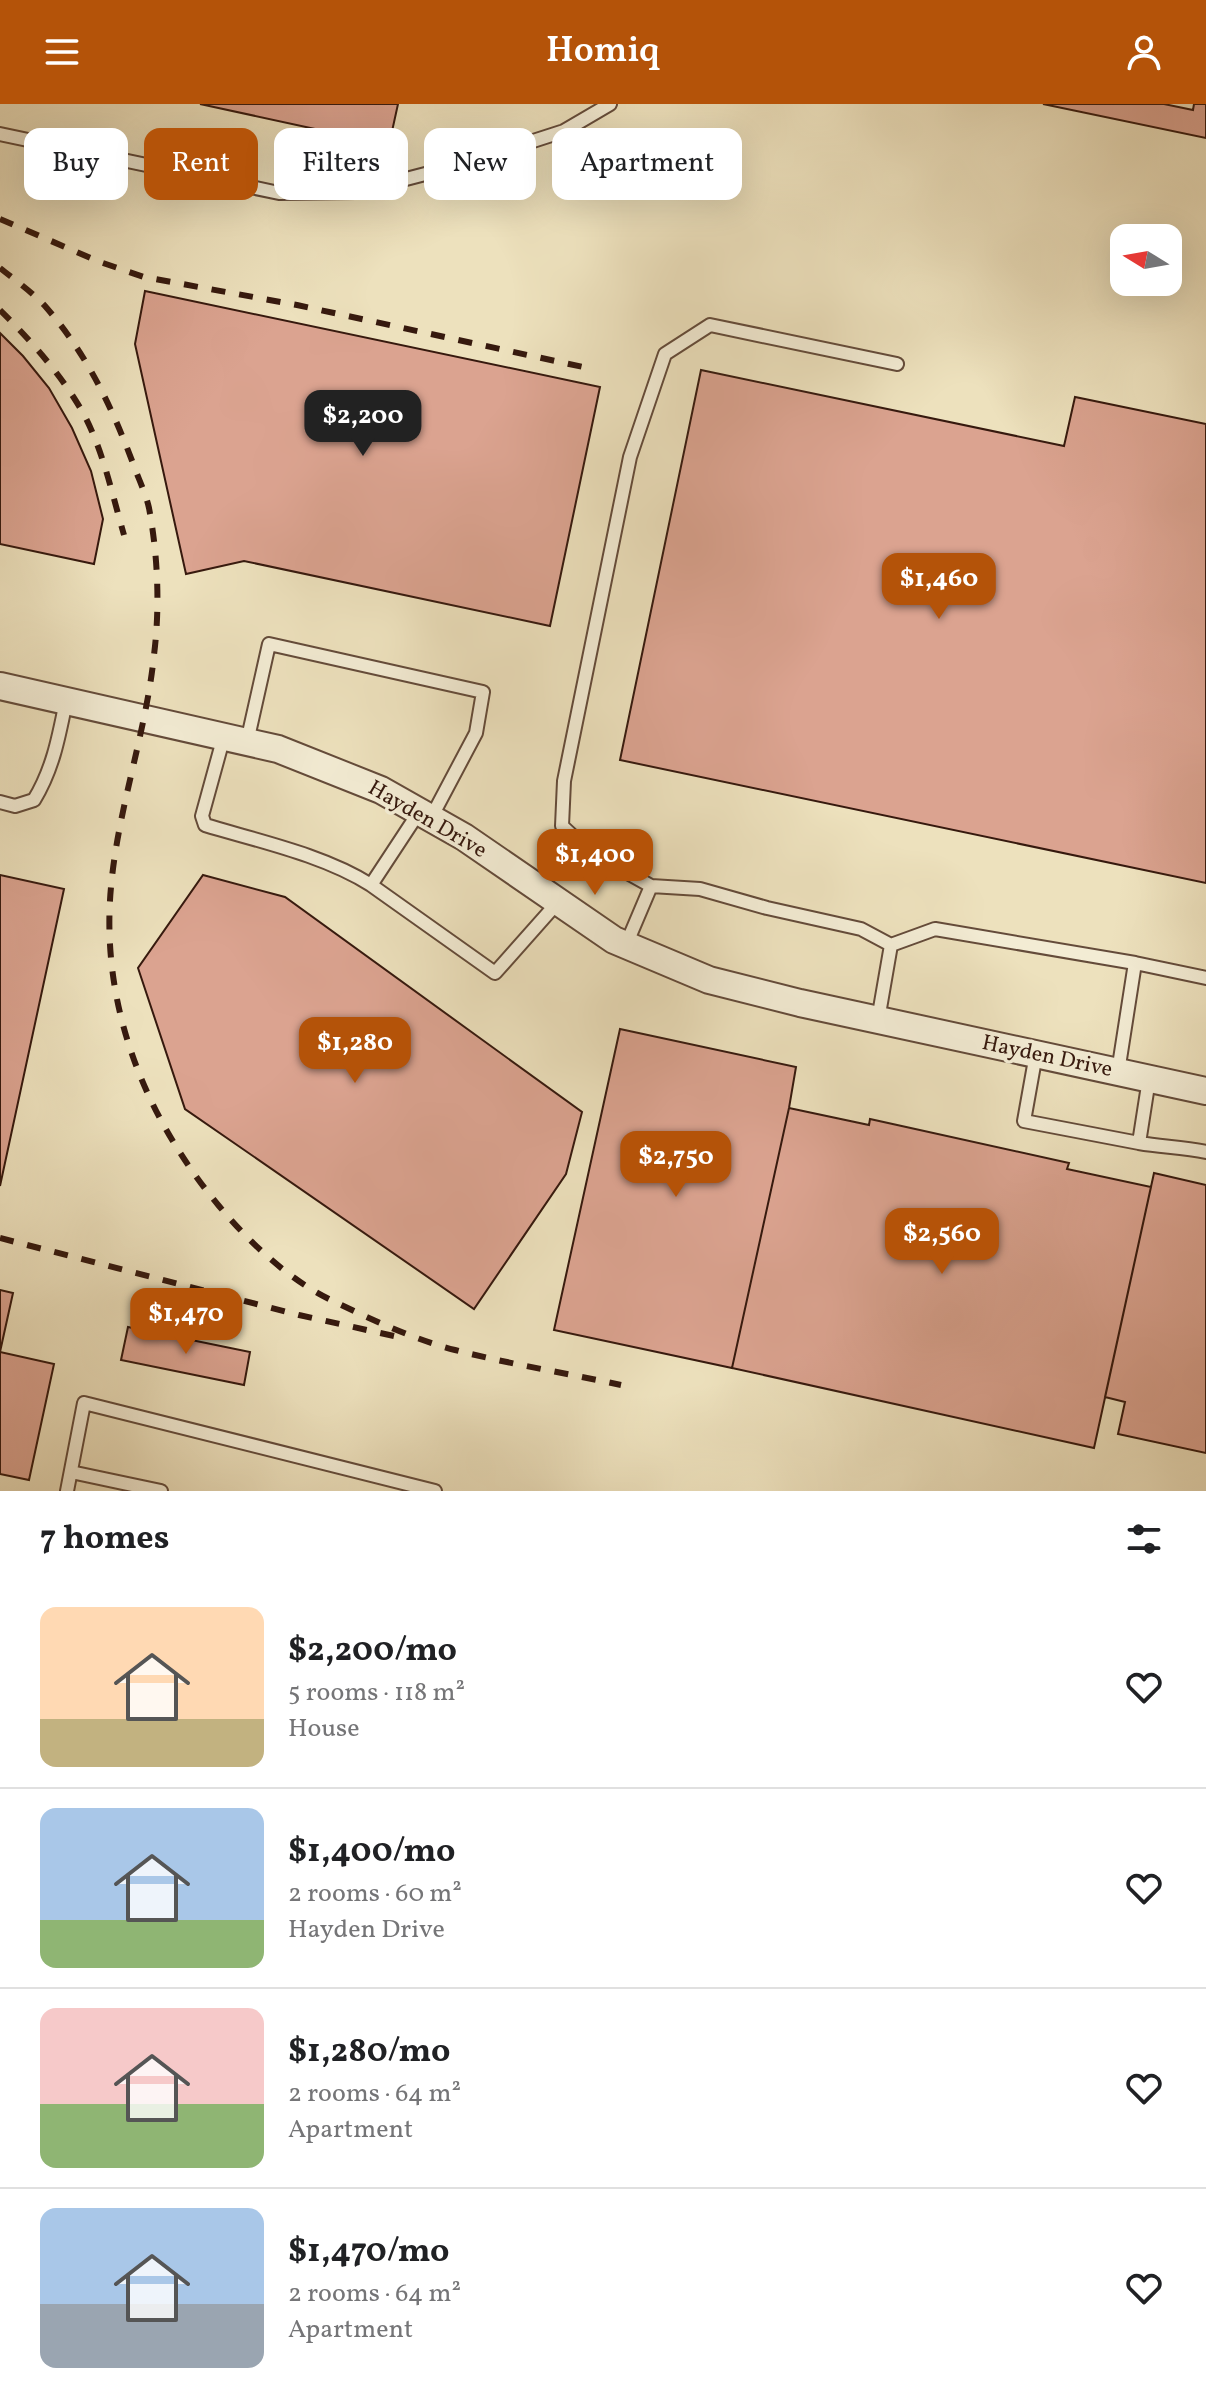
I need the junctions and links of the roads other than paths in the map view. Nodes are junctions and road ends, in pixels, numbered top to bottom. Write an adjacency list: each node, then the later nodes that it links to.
1 (610, 104): 2 (lane)
2 (0, 134)
3 (897, 364): 10 (lane)
4 (0, 686): 5 (street, Hayden Drive)
5 (66, 700): 6 (street, Hayden Drive); 7 (lane)
6 (236, 739): 8 (street, Hayden Drive); 8 (lane); 9 (lane)
7 (0, 802)
8 (425, 815): 9 (lane); 11 (street, Hayden Drive)
9 (371, 885): 11 (lane)
10 (651, 886): 12 (lane); 13 (lane)
11 (558, 902): 12 (street, Hayden Drive)
12 (626, 945): 16 (street, Hayden Drive)
13 (891, 945): 14 (lane); 16 (lane)
14 (1135, 963): 15 (lane); 18 (lane)
15 (1206, 978)
16 (878, 1020): 17 (street, Hayden Drive)
17 (1036, 1054): 18 (street, Hayden Drive); 21 (lane)
18 (1118, 1072): 19 (street, Hayden Drive)
19 (1149, 1079): 20 (street, Hayden Drive); 21 (lane)
20 (1206, 1091)
21 (1139, 1143): 22 (lane)
22 (1206, 1152)
23 (71, 1472): 24 (lane); 25 (lane); 26 (lane)
24 (67, 1491)
25 (161, 1491)
26 (435, 1491)

